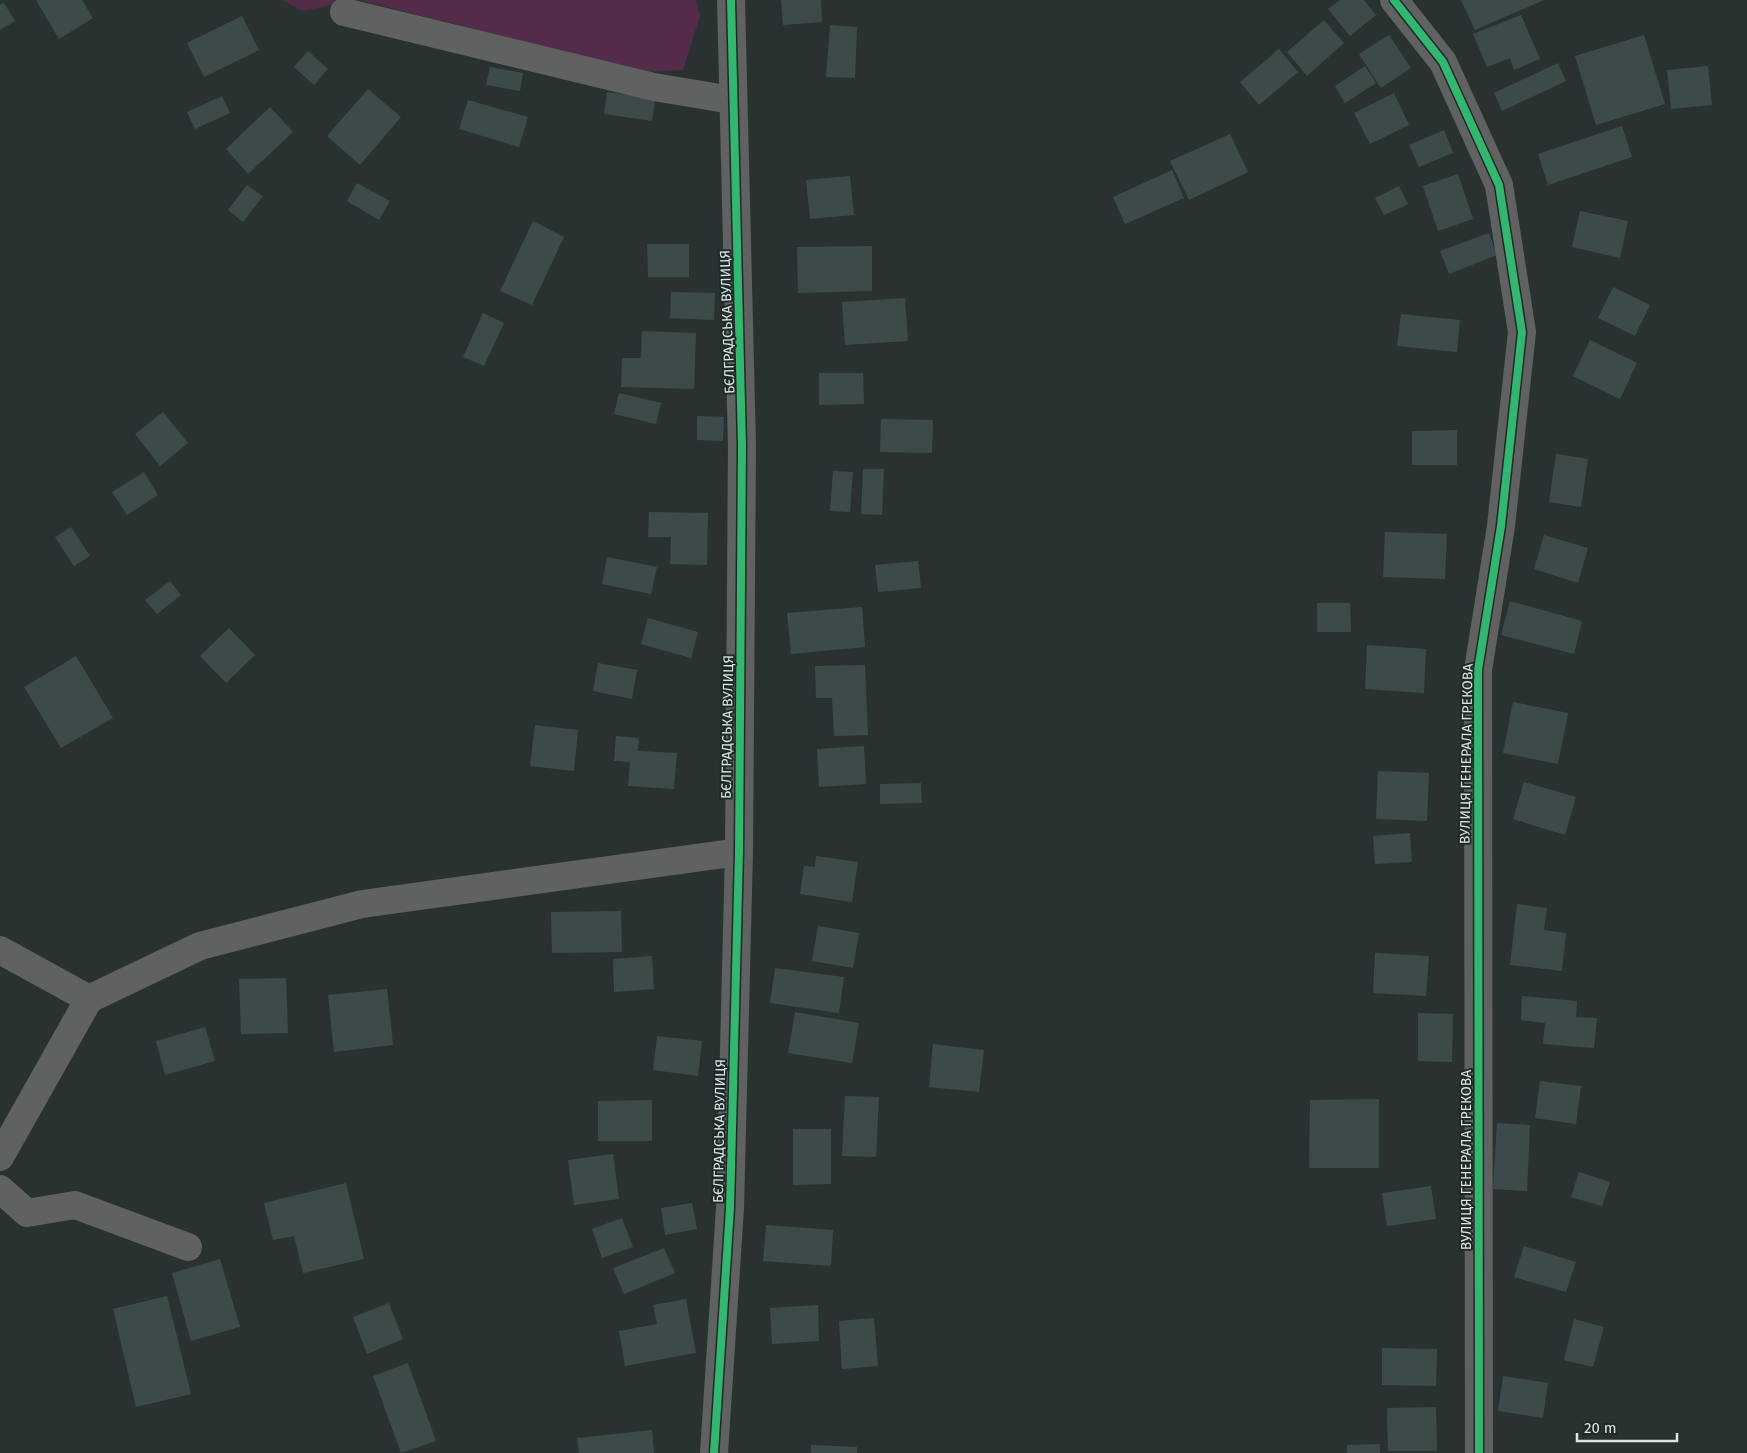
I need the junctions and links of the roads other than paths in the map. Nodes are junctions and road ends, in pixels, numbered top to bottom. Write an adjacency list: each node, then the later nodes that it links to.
1 (731, 0): 4 (street, БЄЛГРАДСЬКА ВУЛИЦЯ)
2 (1394, 0): 12 (street, ВУЛИЦЯ ГЕНЕРАЛА ГРЕКОВА)
3 (344, 12): 4 (street)
4 (732, 100): 5 (street, БЄЛГРАДСЬКА ВУЛИЦЯ)
5 (739, 852): 7 (street); 11 (street, БЄЛГРАДСЬКА ВУЛИЦЯ)
6 (0, 950): 7 (street)
7 (89, 1000): 8 (street)
8 (0, 1157)
9 (0, 1189): 10 (street)
10 (188, 1247)
11 (714, 1453)
12 (1479, 1453)

